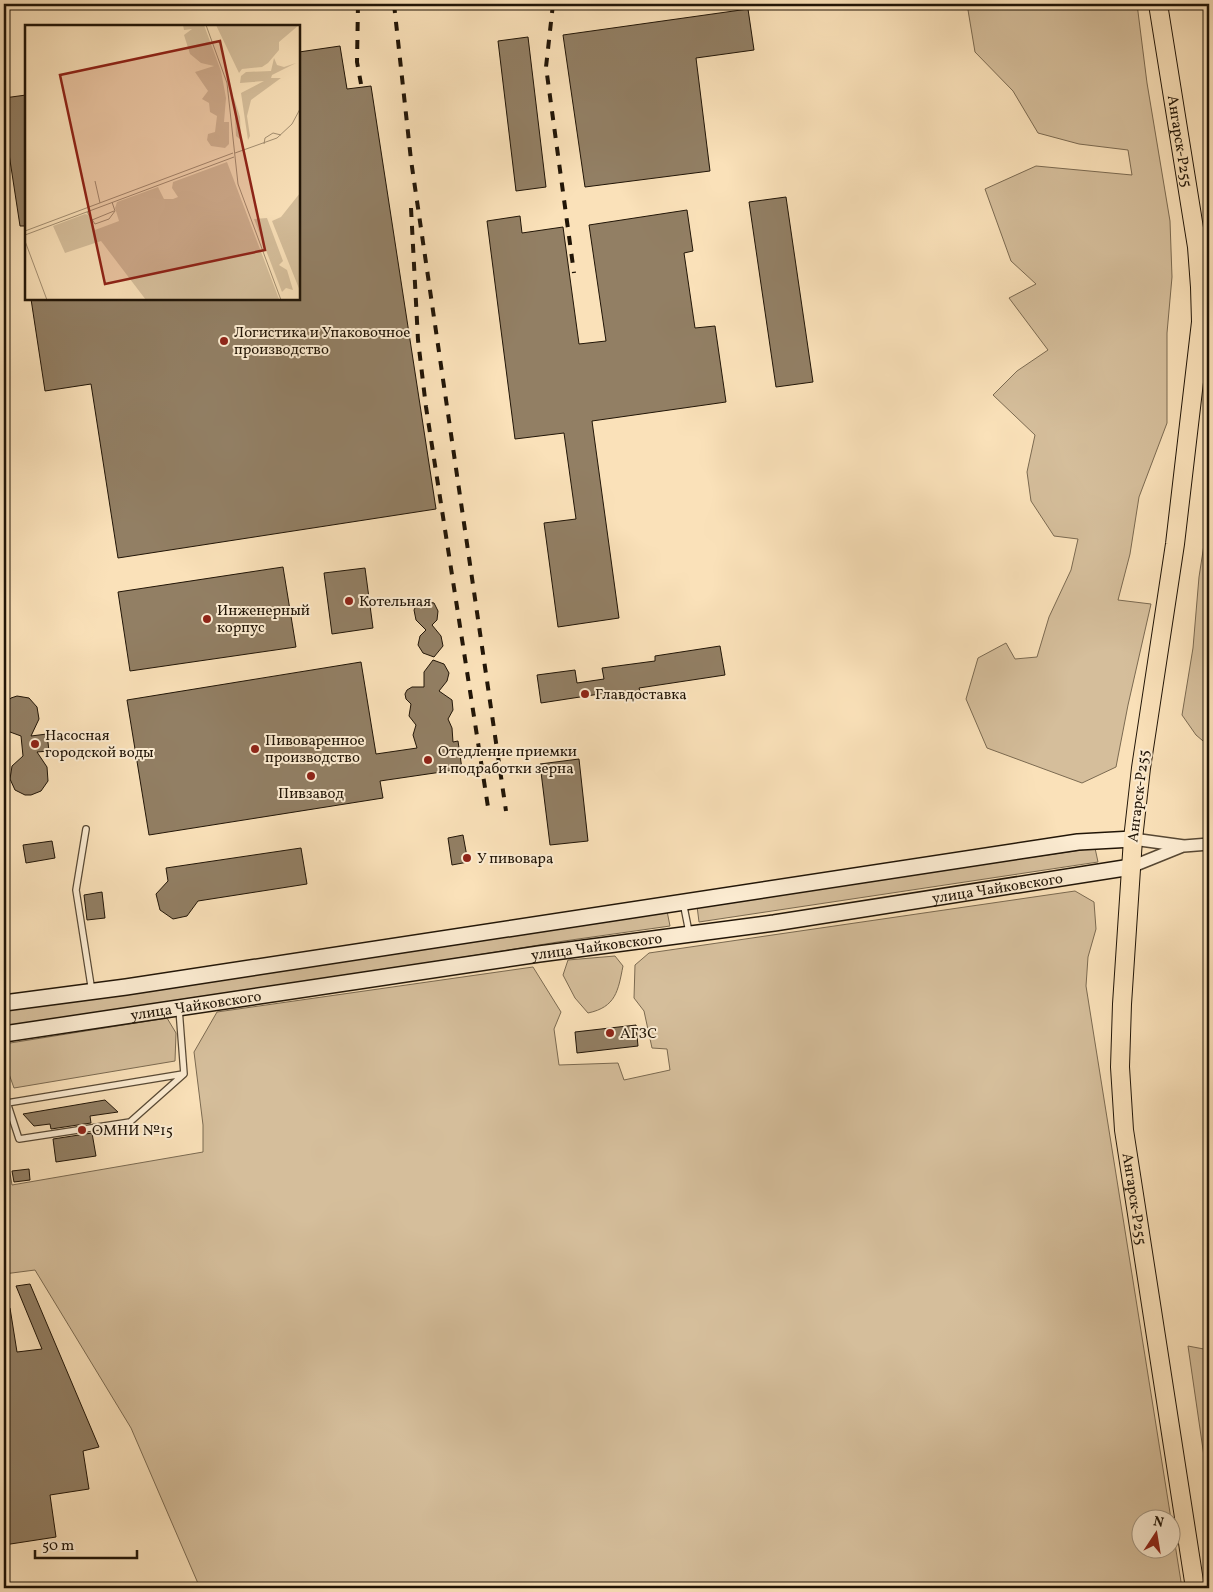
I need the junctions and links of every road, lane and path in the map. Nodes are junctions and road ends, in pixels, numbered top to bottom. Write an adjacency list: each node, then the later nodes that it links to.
1 (1158, 4): 3 (main road, Ангарск-Р255)
2 (86, 828): 9 (lane)
3 (1132, 839): 5 (street, улица Чайковского); 6 (main road, Ангарск-Р255); 7 (main road, улица Чайковского)
4 (1209, 844): 5 (street, улица Чайковского)
5 (1184, 846): 6 (street, улица Чайковского)
6 (1131, 868): 8 (main road, улица Чайковского); 16 (main road, Ангарск-Р255)
7 (683, 902): 8 (lane); 9 (main road, улица Чайковского)
8 (689, 934): 11 (main road, улица Чайковского)
9 (92, 992): 10 (main road, улица Чайковского)
10 (4, 1003)
11 (179, 1008): 12 (main road, улица Чайковского); 13 (lane)
12 (4, 1034)
13 (184, 1074): 15 (lane); 15 (lane)
14 (4, 1093): 15 (lane)
15 (7, 1103)
16 (1196, 1588)

